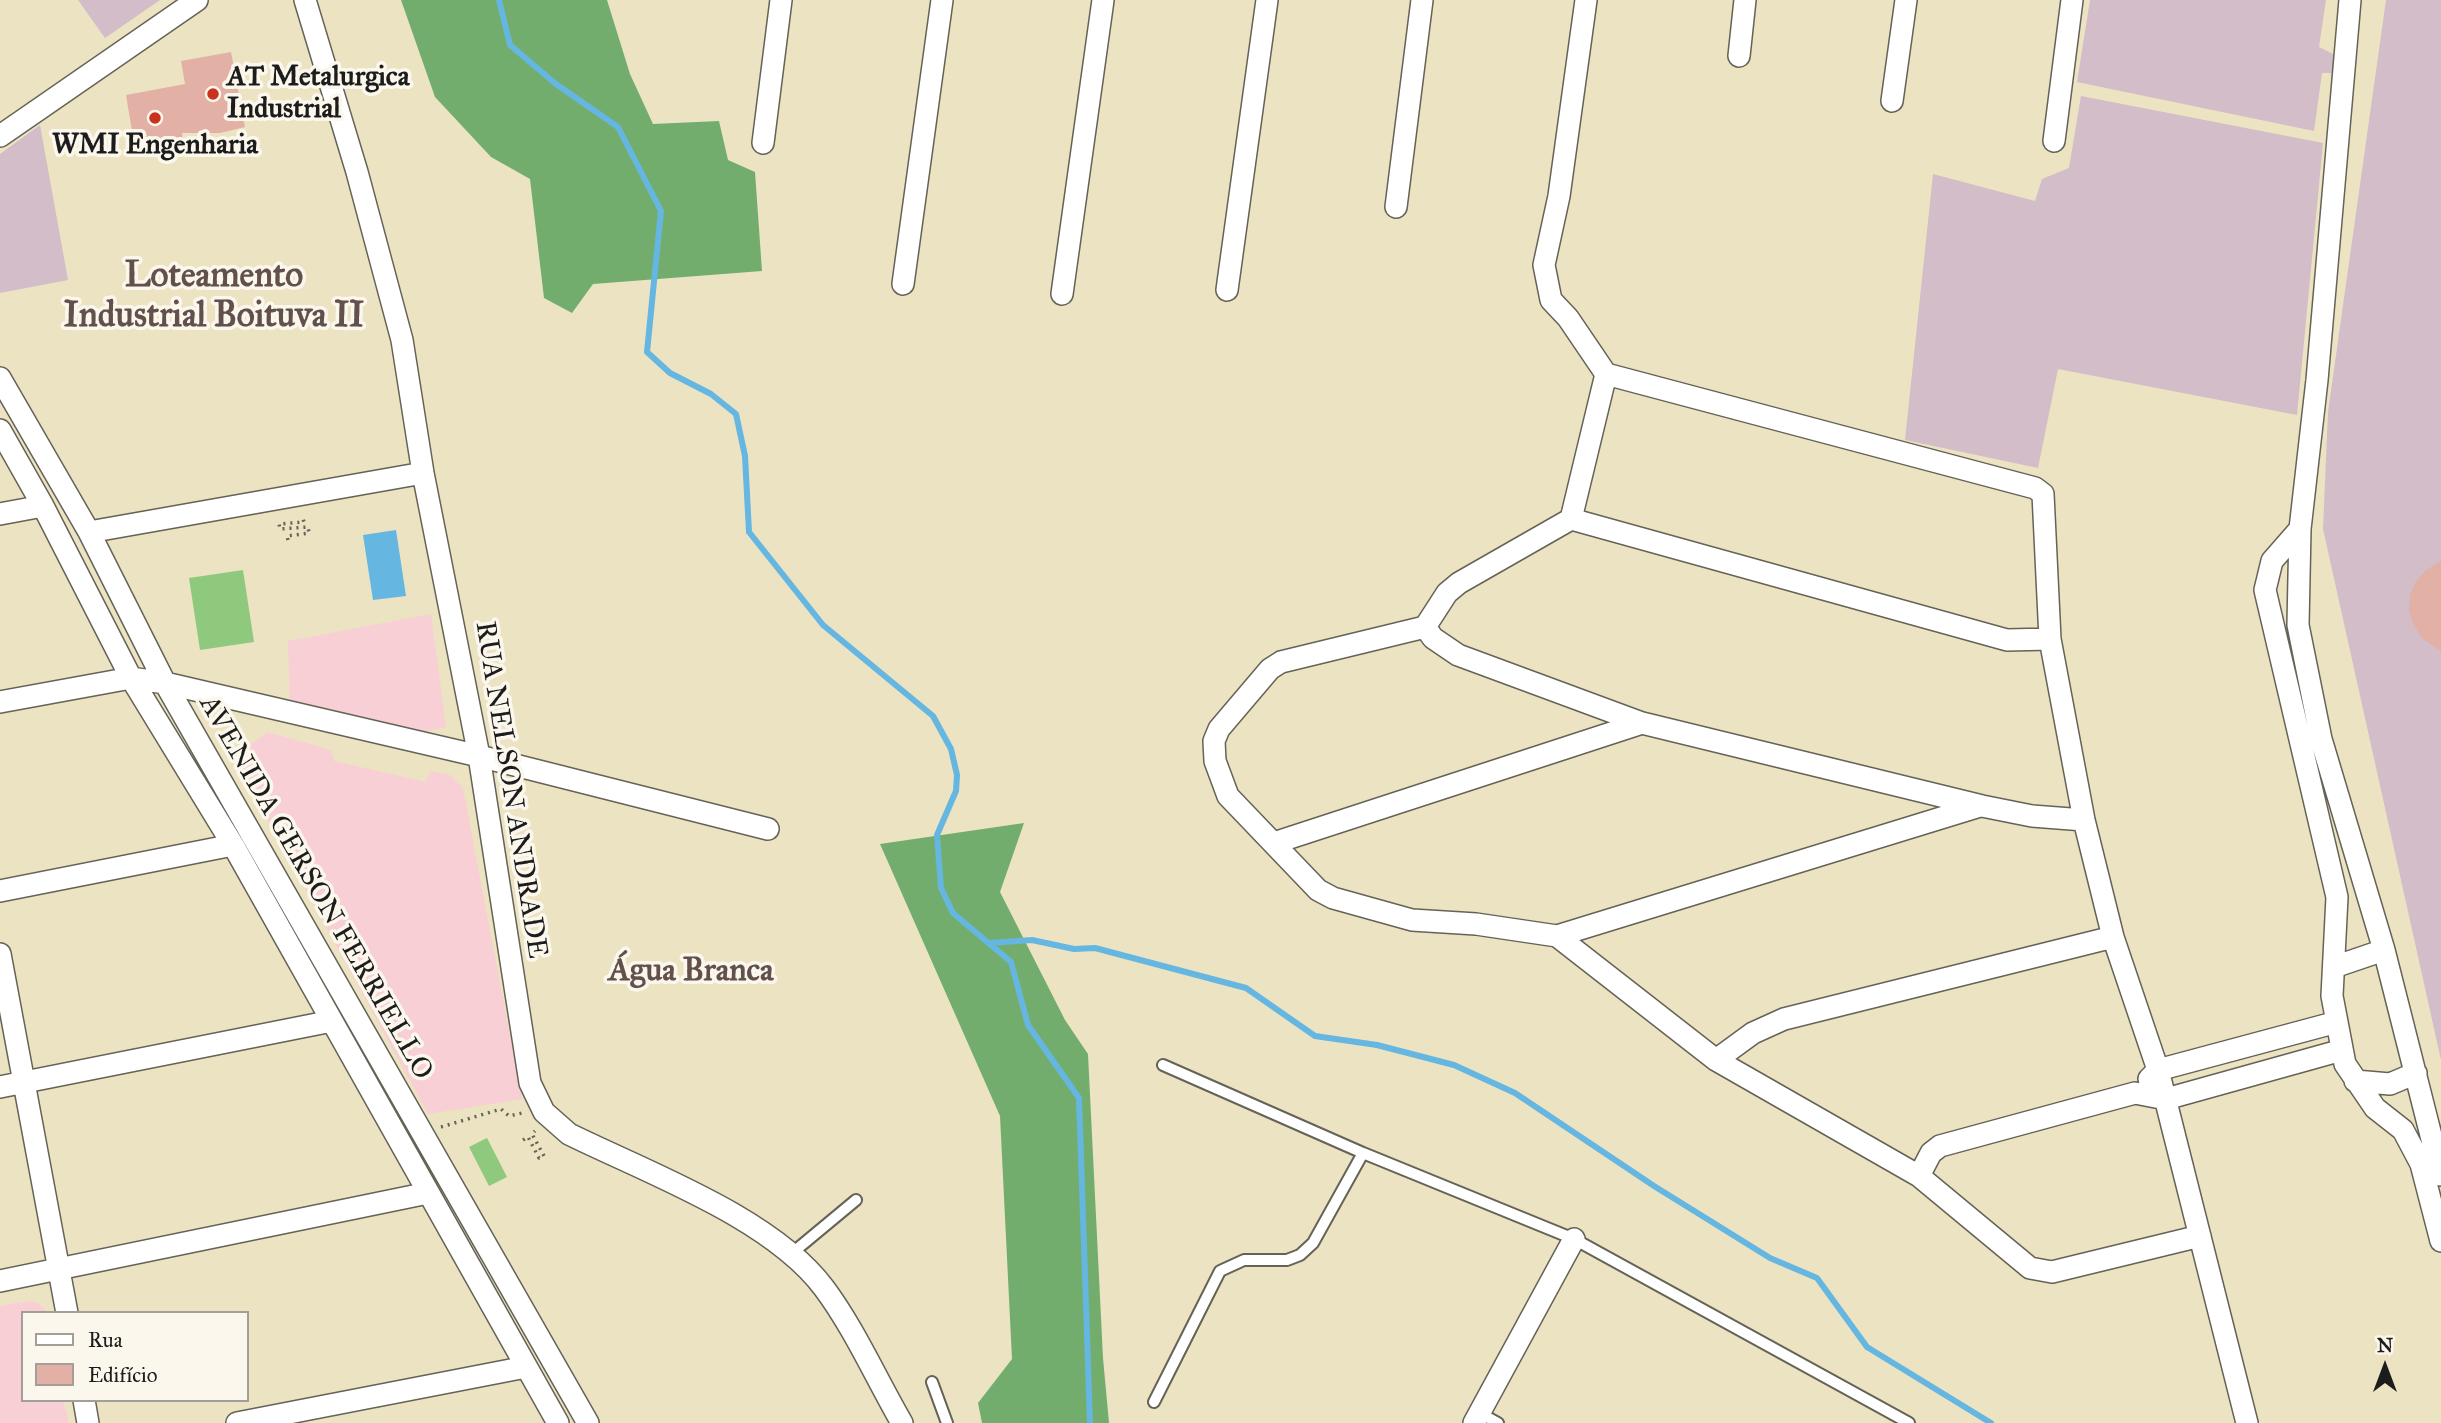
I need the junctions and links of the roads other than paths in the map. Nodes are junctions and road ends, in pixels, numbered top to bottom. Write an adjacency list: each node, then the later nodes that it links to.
1 (197, 0): 15 (street)
2 (305, 0): 25 (street, RUA NELSON ANDRADE)
3 (781, 0): 17 (street)
4 (942, 0): 19 (street)
5 (1102, 0): 21 (street)
6 (1267, 0): 20 (street)
7 (1422, 0): 18 (street)
8 (1586, 0): 22 (street)
9 (1745, 0): 13 (street)
10 (1906, 0): 14 (street)
11 (2072, 0): 16 (street)
12 (2350, 0): 29 (street)
13 (1739, 56)
14 (1892, 101)
15 (0, 136)
16 (2054, 141)
17 (763, 144)
18 (1396, 207)
19 (903, 284)
20 (1227, 290)
21 (1062, 294)
22 (1606, 374): 28 (street); 32 (street)
23 (0, 378): 30 (street, AVENIDA GERSON FERRIELLO)
24 (0, 430): 26 (street, AVENIDA GERSON FERRIELLO)
25 (423, 473): 30 (street); 37 (street, RUA NELSON ANDRADE)
26 (43, 506): 27 (street); 33 (street, AVENIDA GERSON FERRIELLO)
27 (0, 514)
28 (1571, 519): 31 (street); 32 (street)
29 (2300, 529): 46 (street); 48 (street)
30 (89, 532): 34 (street, AVENIDA GERSON FERRIELLO)
31 (1425, 627): 36 (street); 41 (street)
32 (2050, 639): 39 (street)
33 (131, 677): 34 (street); 35 (street); 42 (street, AVENIDA GERSON FERRIELLO)
34 (165, 683): 37 (street); 82 (street, AVENIDA GERSON FERRIELLO)
35 (0, 702)
36 (1642, 723): 38 (street); 41 (street)
37 (480, 756): 40 (street); 69 (street, RUA NELSON ANDRADE)
38 (1982, 806): 39 (street); 44 (street)
39 (2084, 820): 45 (street)
40 (768, 829)
41 (1274, 843): 44 (street)
42 (233, 845): 43 (street); 49 (street, AVENIDA GERSON FERRIELLO)
43 (0, 891)
44 (1557, 936): 52 (street)
45 (2113, 937): 52 (street); 54 (street)
46 (2384, 950): 48 (street); 55 (street)
47 (0, 954): 57 (street)
48 (2334, 967): 50 (street)
49 (332, 1021): 57 (street); 64 (street, AVENIDA GERSON FERRIELLO)
50 (2337, 1022): 51 (street); 54 (street)
51 (2343, 1050): 56 (street); 60 (street)
52 (1716, 1060): 63 (street)
53 (1163, 1065): 61 (lane)
54 (2158, 1070): 59 (street); 60 (street)
55 (2416, 1073): 56 (street); 62 (street)
56 (2355, 1081): 68 (street)
57 (25, 1083): 58 (street); 70 (street)
58 (0, 1087)
59 (2135, 1093): 60 (street); 63 (street)
60 (2166, 1099): 66 (street)
61 (1363, 1153): 67 (lane); 76 (lane)
62 (2441, 1174)
63 (1919, 1176): 66 (street)
64 (428, 1193): 70 (street); 73 (street, AVENIDA GERSON FERRIELLO)
65 (856, 1200): 69 (lane)
66 (2200, 1236): 86 (street)
67 (1574, 1239): 78 (street); 85 (lane)
68 (2441, 1241)
69 (791, 1254): 83 (street)
70 (60, 1271): 71 (street); 72 (street)
71 (0, 1281)
72 (67, 1311)
73 (526, 1367): 77 (street); 81 (street, AVENIDA GERSON FERRIELLO)
74 (932, 1382): 84 (lane)
75 (83, 1402): 79 (street)
76 (1154, 1402)
77 (313, 1416): 80 (street)
78 (1484, 1420)
79 (88, 1423)
80 (237, 1423)
81 (558, 1423)
82 (589, 1423)
83 (902, 1423)
84 (947, 1423)
85 (1909, 1423)
86 (2247, 1423)

